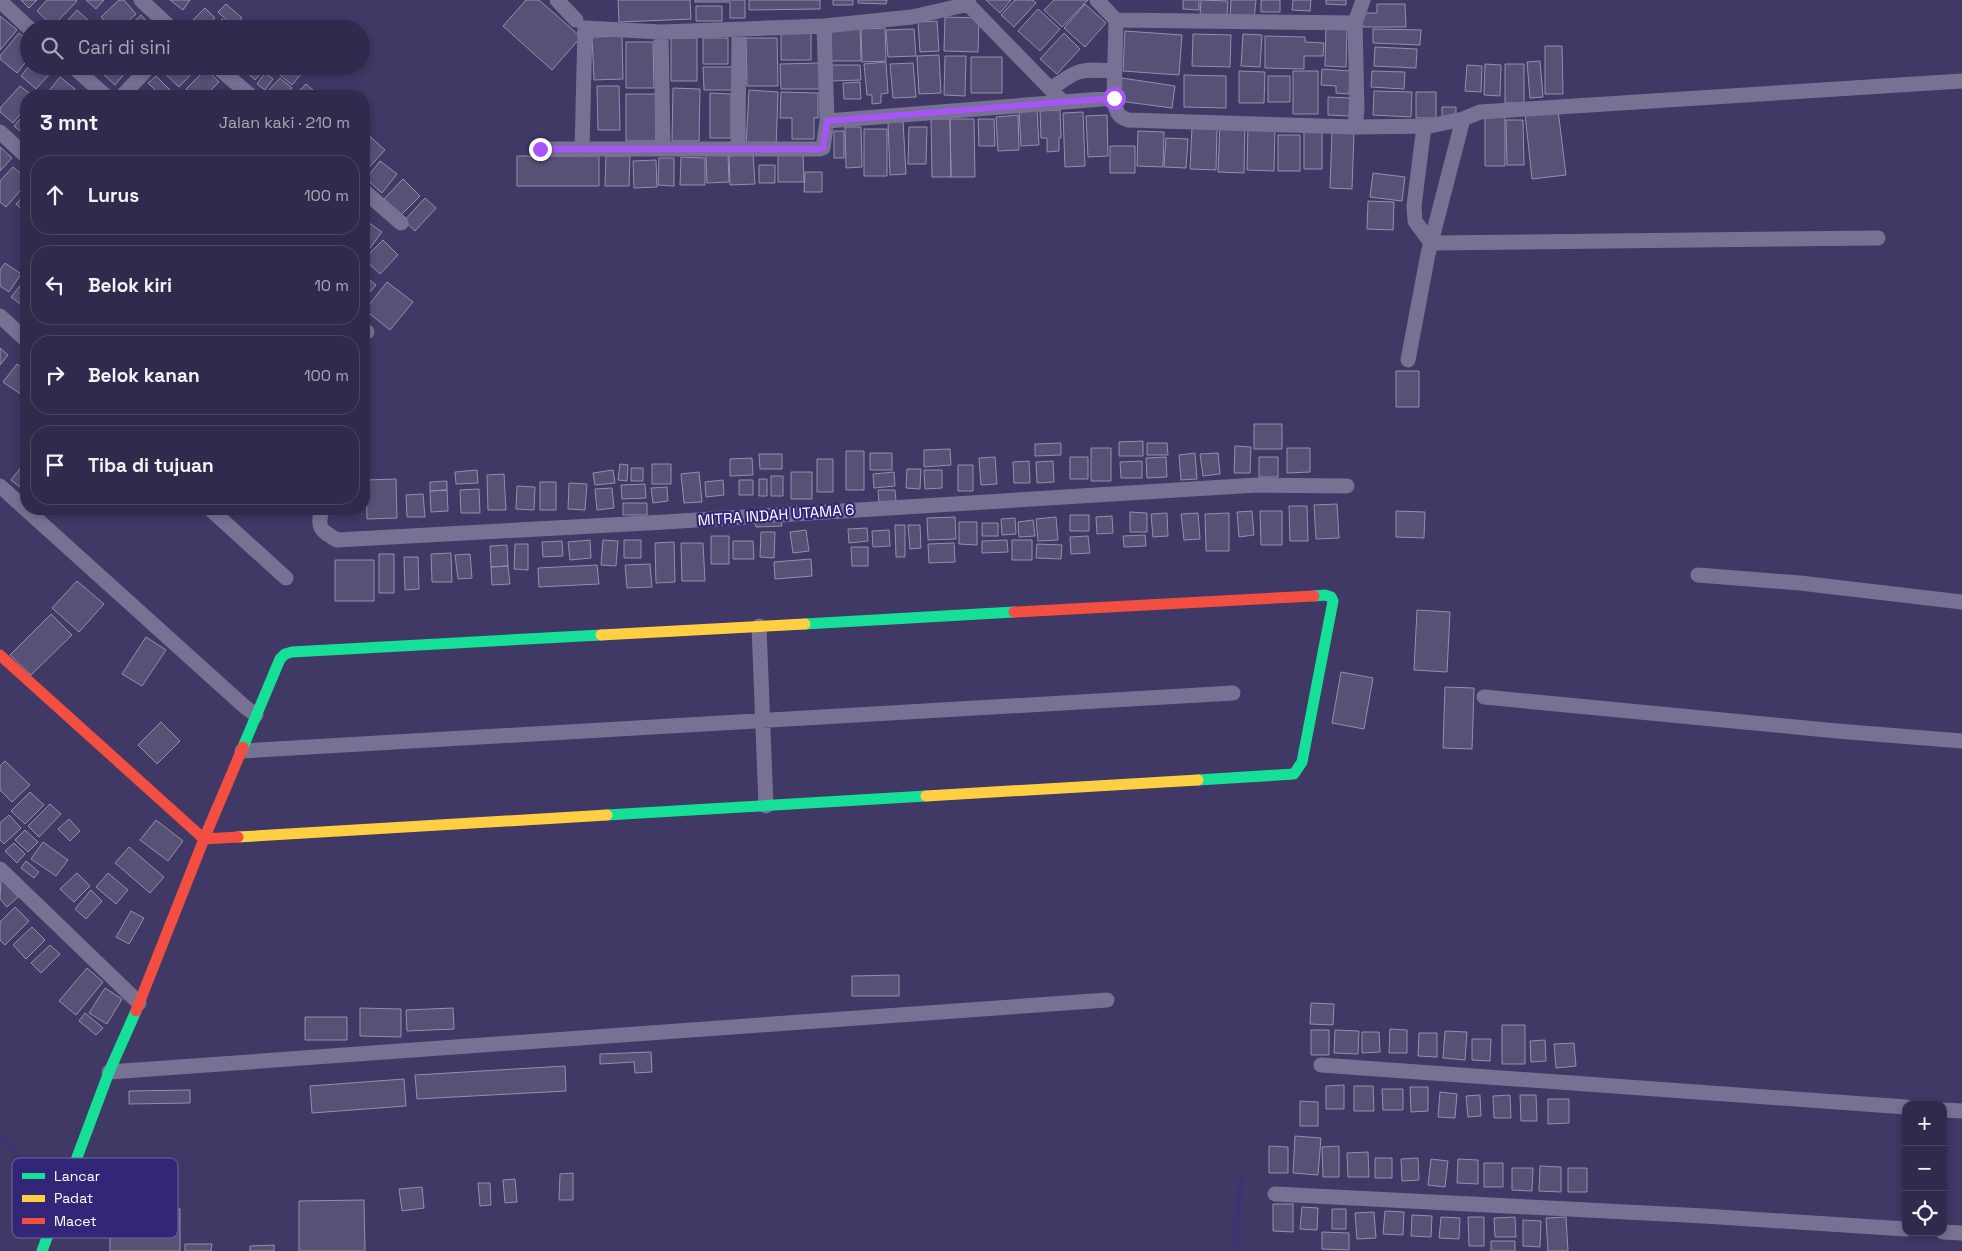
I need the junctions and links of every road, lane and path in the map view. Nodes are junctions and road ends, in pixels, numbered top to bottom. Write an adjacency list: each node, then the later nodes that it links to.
1 (141, 0): 8 (street)
2 (557, 0): 9 (street)
3 (1097, 0): 10 (street)
4 (1363, 0): 11 (street)
5 (0, 1): 7 (street)
6 (966, 2): 12 (street); 23 (street)
7 (20, 20)
8 (162, 20)
9 (576, 20)
10 (1116, 20): 11 (street); 15 (street)
11 (1355, 23): 28 (street)
12 (824, 26): 13 (street); 27 (street)
13 (739, 30): 14 (street); 33 (street)
14 (662, 32): 31 (street); 35 (street)
15 (1116, 71): 23 (street); 24 (street)
16 (82, 75): 20 (street)
17 (142, 75): 21 (street)
18 (226, 75): 22 (street)
19 (1962, 81): 26 (street)
20 (99, 90)
21 (128, 90)
22 (244, 90)
23 (1051, 90): 25 (street)
24 (1114, 98): 25 (street); 28 (street)
25 (1062, 101): 27 (street)
26 (1463, 119): 29 (street); 39 (street)
27 (827, 121): 33 (street)
28 (1355, 126): 29 (street)
29 (1424, 126): 39 (street)
30 (0, 132): 34 (street)
31 (663, 148): 33 (street); 35 (street)
32 (540, 149): 35 (street)
33 (738, 149)
34 (20, 150)
35 (582, 150)
36 (370, 196): 37 (street)
37 (401, 223)
38 (1878, 238): 39 (street)
39 (1429, 240): 42 (street)
40 (0, 316): 41 (street)
41 (20, 334)
42 (1408, 360)
43 (0, 486): 45 (street)
44 (1347, 486): 48 (street, MITRA INDAH UTAMA 6)
45 (20, 504)
46 (32, 515): 56 (street)
47 (217, 515): 50 (street)
48 (320, 515)
49 (1698, 575): 51 (street)
50 (286, 578)
51 (1962, 602)
52 (759, 626): 56 (street); 57 (street); 60 (street)
53 (0, 655): 61 (street)
54 (1233, 693): 57 (street)
55 (1484, 697): 58 (street)
56 (256, 715): 59 (street)
57 (764, 720): 59 (street); 60 (street)
58 (1962, 741)
59 (242, 751): 61 (street)
60 (766, 806): 61 (street)
61 (204, 839): 64 (street)
62 (0, 869): 64 (street)
63 (1108, 1000): 66 (street)
64 (139, 1003): 66 (street)
65 (1321, 1065): 67 (street)
66 (109, 1072): 70 (street)
67 (1902, 1107)
68 (1947, 1110): 69 (street)
69 (1962, 1111)
70 (77, 1158)
71 (1275, 1194): 72 (street)
72 (1902, 1230)
73 (1947, 1232): 74 (street)
74 (1962, 1233)
75 (47, 1238): 76 (street)
76 (42, 1251)

